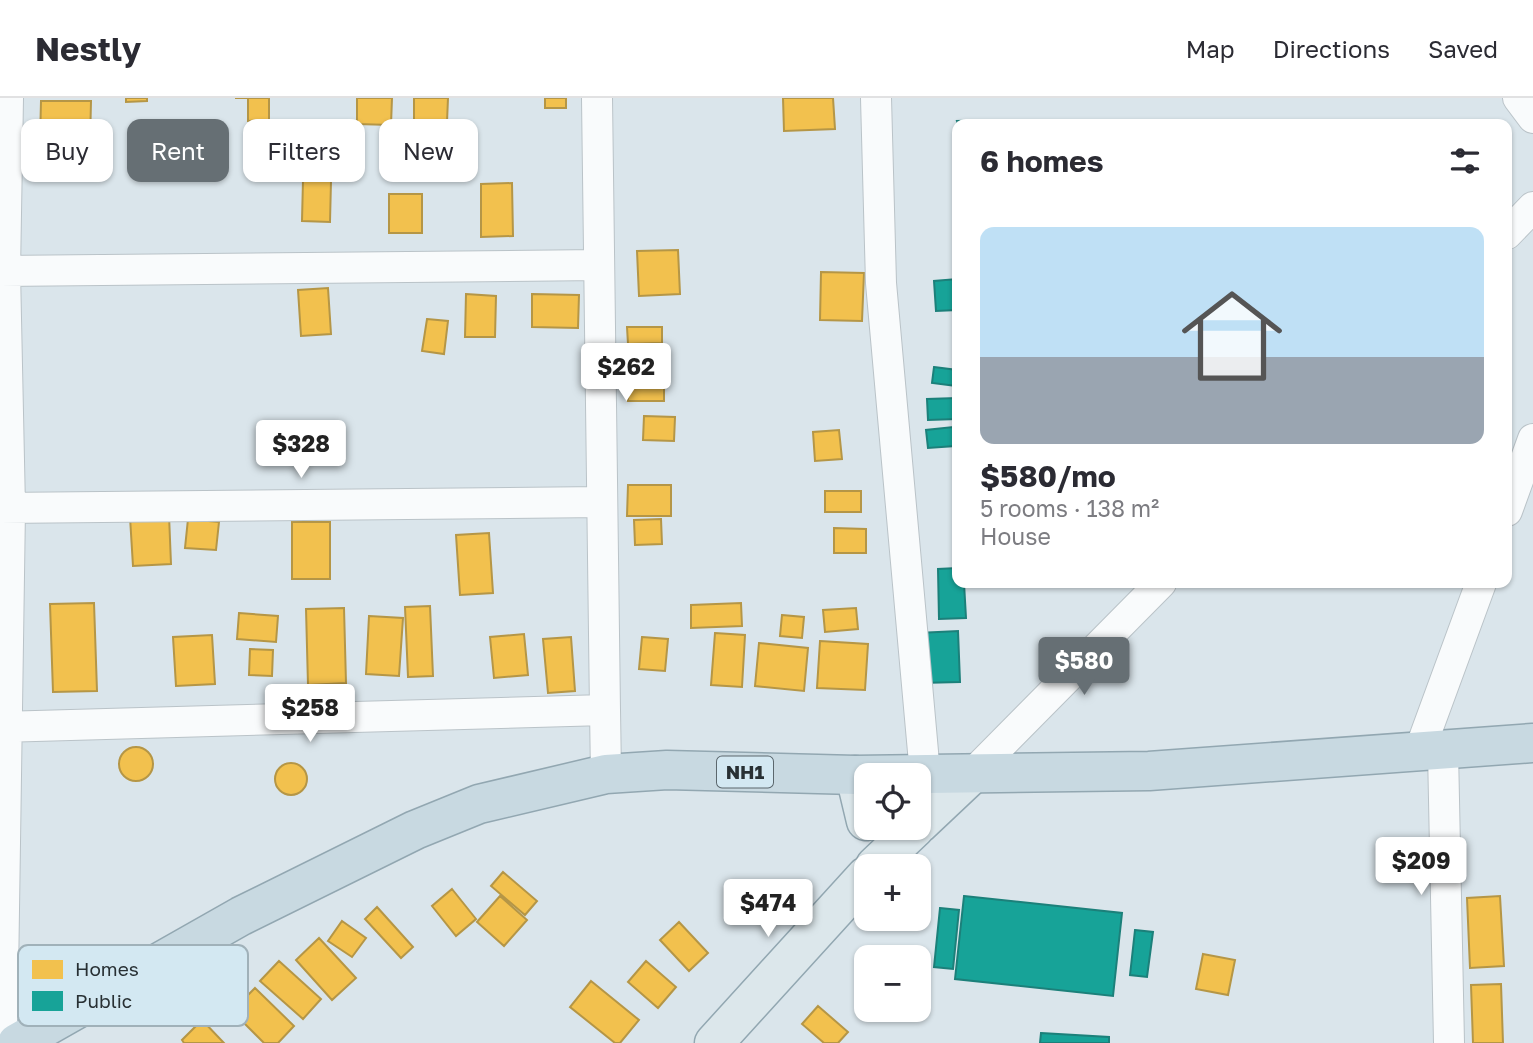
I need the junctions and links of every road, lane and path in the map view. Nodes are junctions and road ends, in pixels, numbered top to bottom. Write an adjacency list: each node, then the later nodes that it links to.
1 (8, 98): 9 (street)
2 (597, 98): 8 (street)
3 (876, 98): 20 (street)
4 (1518, 98): 5 (street)
5 (1533, 118)
6 (1533, 207): 7 (street)
7 (1512, 229)
8 (599, 265): 9 (street); 12 (street)
9 (3, 271): 13 (street)
10 (1533, 439): 11 (street)
11 (1512, 497)
12 (602, 502): 13 (street); 16 (street)
13 (5, 508): 17 (street)
14 (1156, 588): 24 (street)
15 (1479, 588): 19 (street)
16 (605, 710): 17 (street); 21 (street)
17 (4, 727): 31 (street)
18 (1533, 743): 19 (highway, NH1)
19 (1431, 751): 24 (highway, NH1); 34 (street)
20 (924, 763)
21 (606, 774): 23 (highway, NH1); 29 (highway, NH1)
22 (931, 774): 24 (highway, NH1)
23 (854, 775)
24 (971, 775): 25 (main road)
25 (931, 813)
26 (903, 840): 27 (main road)
27 (888, 854)
28 (854, 890): 33 (main road)
29 (191, 945)
30 (48, 1026): 32 (highway, NH1)
31 (2, 1043)
32 (18, 1043)
33 (714, 1043)
34 (1449, 1043)

